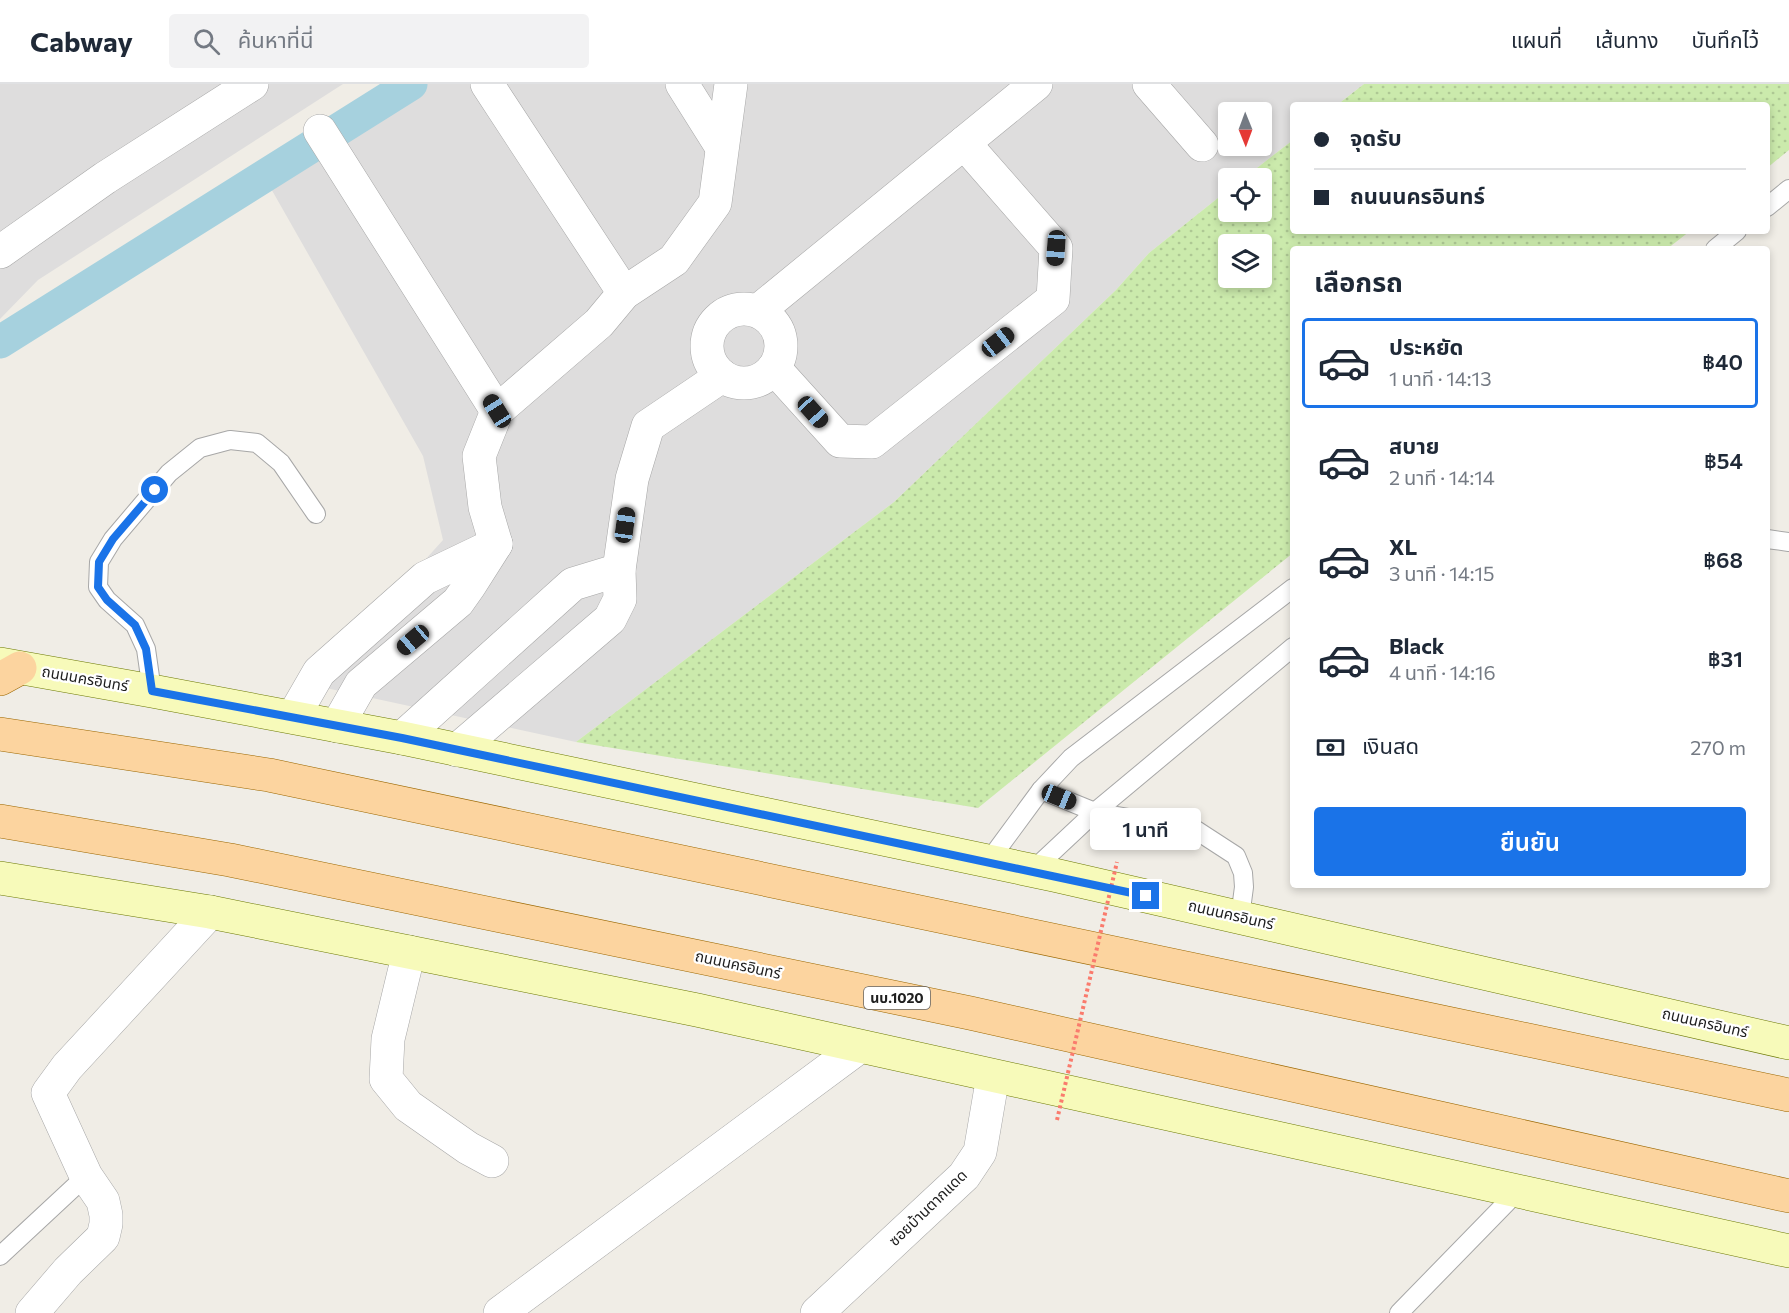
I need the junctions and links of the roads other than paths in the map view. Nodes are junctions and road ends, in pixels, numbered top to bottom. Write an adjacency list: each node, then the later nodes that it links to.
1 (252, 84): 15 (street)
2 (487, 84): 16 (street)
3 (682, 84): 10 (street)
4 (731, 84): 10 (street)
5 (1036, 84): 8 (street)
6 (1149, 84): 9 (street)
7 (320, 131): 20 (street)
8 (964, 143): 17 (street); 18 (street)
9 (1202, 145)
10 (721, 146): 16 (street)
11 (1789, 189): 12 (lane)
12 (1770, 205)
13 (1733, 234): 14 (lane)
14 (1719, 246)
15 (0, 252)
16 (624, 293): 20 (street)
17 (758, 311): 18 (street); 19 (street)
18 (774, 368): 19 (street)
19 (722, 376): 27 (street)
20 (497, 411): 24 (street)
21 (316, 514): 31 (lane)
22 (1770, 539): 23 (lane)
23 (1789, 542)
24 (495, 544): 32 (street); 33 (street)
25 (1789, 551): 26 (lane)
26 (1789, 558)
27 (619, 570): 35 (street); 36 (street)
28 (1290, 590): 37 (lane)
29 (1290, 649): 38 (lane)
30 (7, 670): 31 (main road, ถนนนครอินทร์)
31 (152, 691): 32 (main road, ถนนนครอินทร์)
32 (293, 717): 33 (main road, ถนนนครอินทร์)
33 (337, 726): 35 (main road, ถนนนครอินทร์)
34 (0, 734): 49 (main road)
35 (402, 738): 36 (main road, ถนนนครอินทร์)
36 (458, 750): 40 (main road, ถนนนครอินทร์)
37 (1041, 790): 38 (lane); 40 (lane)
38 (1095, 812): 41 (lane); 44 (lane)
39 (0, 821): 53 (main road, ถนนนครอินทร์ / นบ.1020)
40 (988, 862): 41 (main road, ถนนนครอินทร์)
41 (1032, 871): 44 (main road, ถนนนครอินทร์)
42 (0, 879): 43 (main road)
43 (210, 912): 45 (main road); 51 (street)
44 (1240, 917): 46 (main road, ถนนนครอินทร์)
45 (409, 952): 47 (main road); 50 (street)
46 (1789, 1043)
47 (860, 1047): 48 (main road); 57 (street)
48 (993, 1077): 52 (main road); 58 (street, ซอยบ้านตากแดด)
49 (1789, 1095)
50 (492, 1161)
51 (86, 1176): 55 (lane); 56 (street)
52 (1518, 1191): 54 (main road); 59 (lane)
53 (1789, 1196)
54 (1789, 1251)
55 (0, 1256)
56 (32, 1313)
57 (500, 1313)
58 (817, 1313)
59 (1399, 1313)

